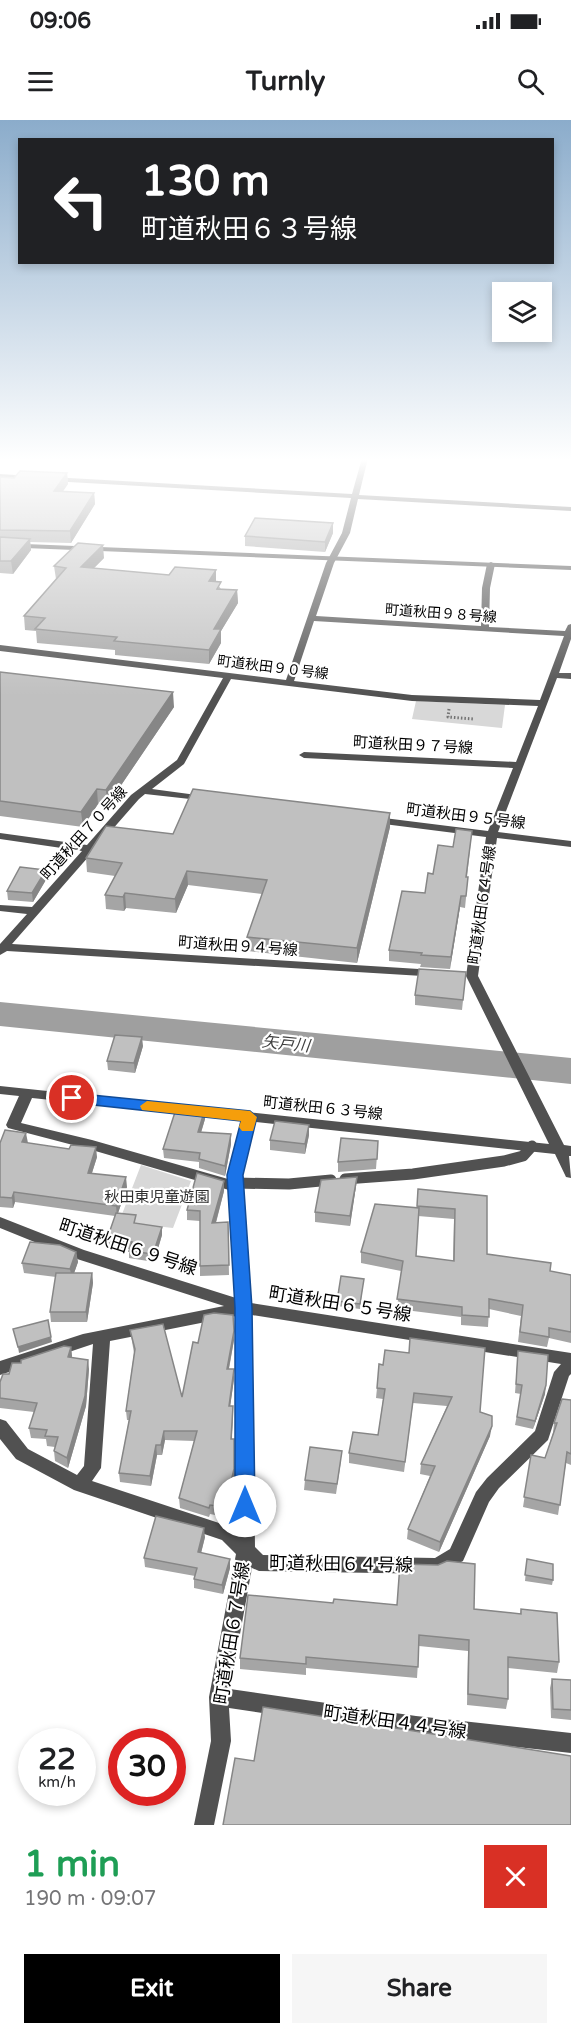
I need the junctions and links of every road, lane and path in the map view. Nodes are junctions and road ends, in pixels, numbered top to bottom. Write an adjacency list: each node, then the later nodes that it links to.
1 (344, 538): 3 (street)
2 (0, 545): 3 (street)
3 (333, 559): 4 (street); 6 (street)
4 (491, 564): 5 (street); 7 (street)
5 (571, 568)
6 (311, 618): 7 (street, 町道秋田９８号線); 13 (street)
7 (485, 629): 8 (street, 町道秋田９８号線)
8 (570, 630): 10 (street, 町道秋田６４号線)
9 (0, 648): 11 (street, 町道秋田９０号線)
10 (554, 675): 12 (street); 14 (street, 町道秋田６４号線)
11 (228, 676): 13 (street, 町道秋田９０号線); 17 (street, 町道秋田７０号線)
12 (571, 676)
13 (289, 683): 14 (street, 町道秋田９０号線)
14 (544, 703): 16 (street, 町道秋田６４号線)
15 (304, 755): 16 (street, 町道秋田９７号線)
16 (519, 765): 20 (street, 町道秋田６４号線)
17 (143, 791): 18 (street); 23 (street, 町道秋田７０号線)
18 (213, 800)
19 (364, 818): 20 (street, 町道秋田９５号線)
20 (492, 834): 22 (street, 町道秋田９５号線); 27 (street, 町道秋田６４号線)
21 (0, 836): 23 (street)
22 (571, 844)
23 (90, 849): 25 (street, 町道秋田７０号線)
24 (0, 908): 25 (street)
25 (34, 911): 26 (street, 町道秋田７０号線)
26 (1, 949): 27 (street, 町道秋田９４号線)
27 (460, 975): 32 (street, 町道秋田６４号線)
28 (0, 1090): 29 (street, 町道秋田６３号線)
29 (27, 1093): 30 (street, 町道秋田６３号線); 34 (street)
30 (250, 1117): 31 (street, 町道秋田６３号線); 34 (street, 町道秋田６７号線)
31 (531, 1146): 32 (street, 町道秋田６３号線); 34 (lane)
32 (565, 1150): 33 (street, 町道秋田６４号線)
33 (571, 1173)
34 (236, 1184): 36 (street, 町道秋田６７号線)
35 (0, 1222): 36 (street, 町道秋田６９号線)
36 (244, 1308): 37 (street, 町道秋田６５号線); 38 (street, 町道秋田６５号線); 43 (street, 町道秋田６７号線)
37 (102, 1336): 40 (street, 町道秋田６５号線); 42 (street)
38 (571, 1359)
39 (571, 1366): 43 (street, 町道秋田６４号線)
40 (0, 1368)
41 (0, 1426): 42 (street, 町道秋田６４号線)
42 (80, 1485): 43 (street, 町道秋田６４号線)
43 (246, 1551): 44 (street, 町道秋田６７号線)
44 (219, 1697): 45 (street, 町道秋田４４号線); 46 (street, 町道秋田６７号線)
45 (571, 1743)
46 (204, 1825)

